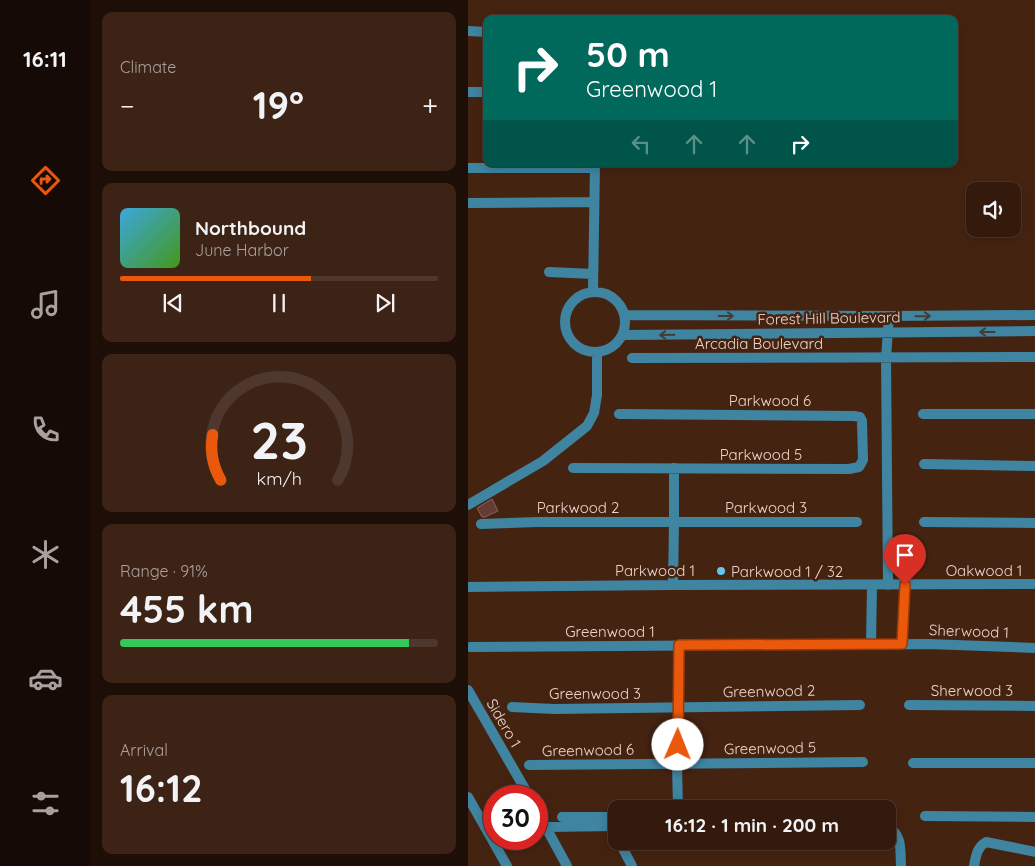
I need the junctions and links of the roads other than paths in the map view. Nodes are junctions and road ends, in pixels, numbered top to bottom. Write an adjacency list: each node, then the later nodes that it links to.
1 (468, 32): 2 (street)
2 (483, 32)
3 (468, 92): 4 (street)
4 (483, 92)
5 (532, 167): 7 (street)
6 (595, 167): 8 (street)
7 (468, 168)
8 (594, 202): 9 (street); 11 (street)
9 (468, 203)
10 (549, 272): 11 (street)
11 (593, 274): 12 (street)
12 (593, 292): 13 (street); 19 (street)
13 (624, 315): 15 (street, Forest Hill Boulevard, one-way to 15); 18 (street)
14 (1036, 315): 15 (street, Forest Hill Boulevard, one-way to 14)
15 (889, 316): 17 (street)
16 (1036, 331): 17 (street, Forest Hill Boulevard, one-way to 17)
17 (888, 333): 18 (street, Forest Hill Boulevard, one-way to 18); 22 (street)
18 (622, 335): 19 (street)
19 (597, 352): 31 (street)
20 (1036, 357): 22 (street, Arcadia Boulevard)
21 (632, 358): 22 (street, Arcadia Boulevard)
22 (886, 358): 40 (street)
23 (618, 414): 30 (street, Parkwood 6)
24 (923, 414): 25 (street)
25 (1036, 414)
26 (924, 464): 27 (street)
27 (1036, 466)
28 (573, 468): 29 (street, Parkwood 5)
29 (674, 468): 30 (street, Parkwood 5); 32 (street)
30 (849, 469)
31 (468, 505)
32 (674, 522): 33 (street, Parkwood 3); 36 (street, Parkwood 2); 37 (street)
33 (857, 522)
34 (924, 522): 35 (street)
35 (1036, 523)
36 (481, 524)
37 (673, 584): 39 (street, Parkwood 1); 42 (street, Parkwood 1)
38 (1036, 584): 41 (street, Oakwood 1)
39 (872, 585): 40 (street, Oakwood 1); 43 (street)
40 (888, 585): 41 (street, Oakwood 1)
41 (905, 585): 44 (street)
42 (468, 587)
43 (871, 644): 44 (street, Sherwood 1); 45 (street, Greenwood 1)
44 (902, 644): 47 (street, Sherwood 1)
45 (679, 645): 46 (street, Greenwood 1); 53 (street)
46 (470, 647)
47 (1036, 648)
48 (468, 690): 59 (street, Sidero 1)
49 (860, 705): 53 (street, Greenwood 2)
50 (909, 705): 51 (street, Sherwood 3)
51 (1036, 706)
52 (512, 707): 53 (street, Greenwood 3)
53 (678, 707): 57 (street)
54 (863, 762): 57 (street, Greenwood 5)
55 (1036, 762): 56 (street)
56 (913, 763)
57 (677, 764): 58 (street, Greenwood 6); 61 (street)
58 (529, 766)
59 (523, 785)
60 (468, 797): 72 (street)
61 (678, 800)
62 (925, 816): 64 (street)
63 (562, 817): 65 (street)
64 (1036, 817)
65 (608, 822)
66 (608, 823): 67 (street)
67 (548, 827)
68 (548, 831): 73 (street)
69 (896, 834): 75 (street)
70 (624, 850): 74 (street)
71 (1036, 852): 76 (street)
72 (507, 866)
73 (567, 866)
74 (632, 866)
75 (901, 866)
76 (974, 866)

